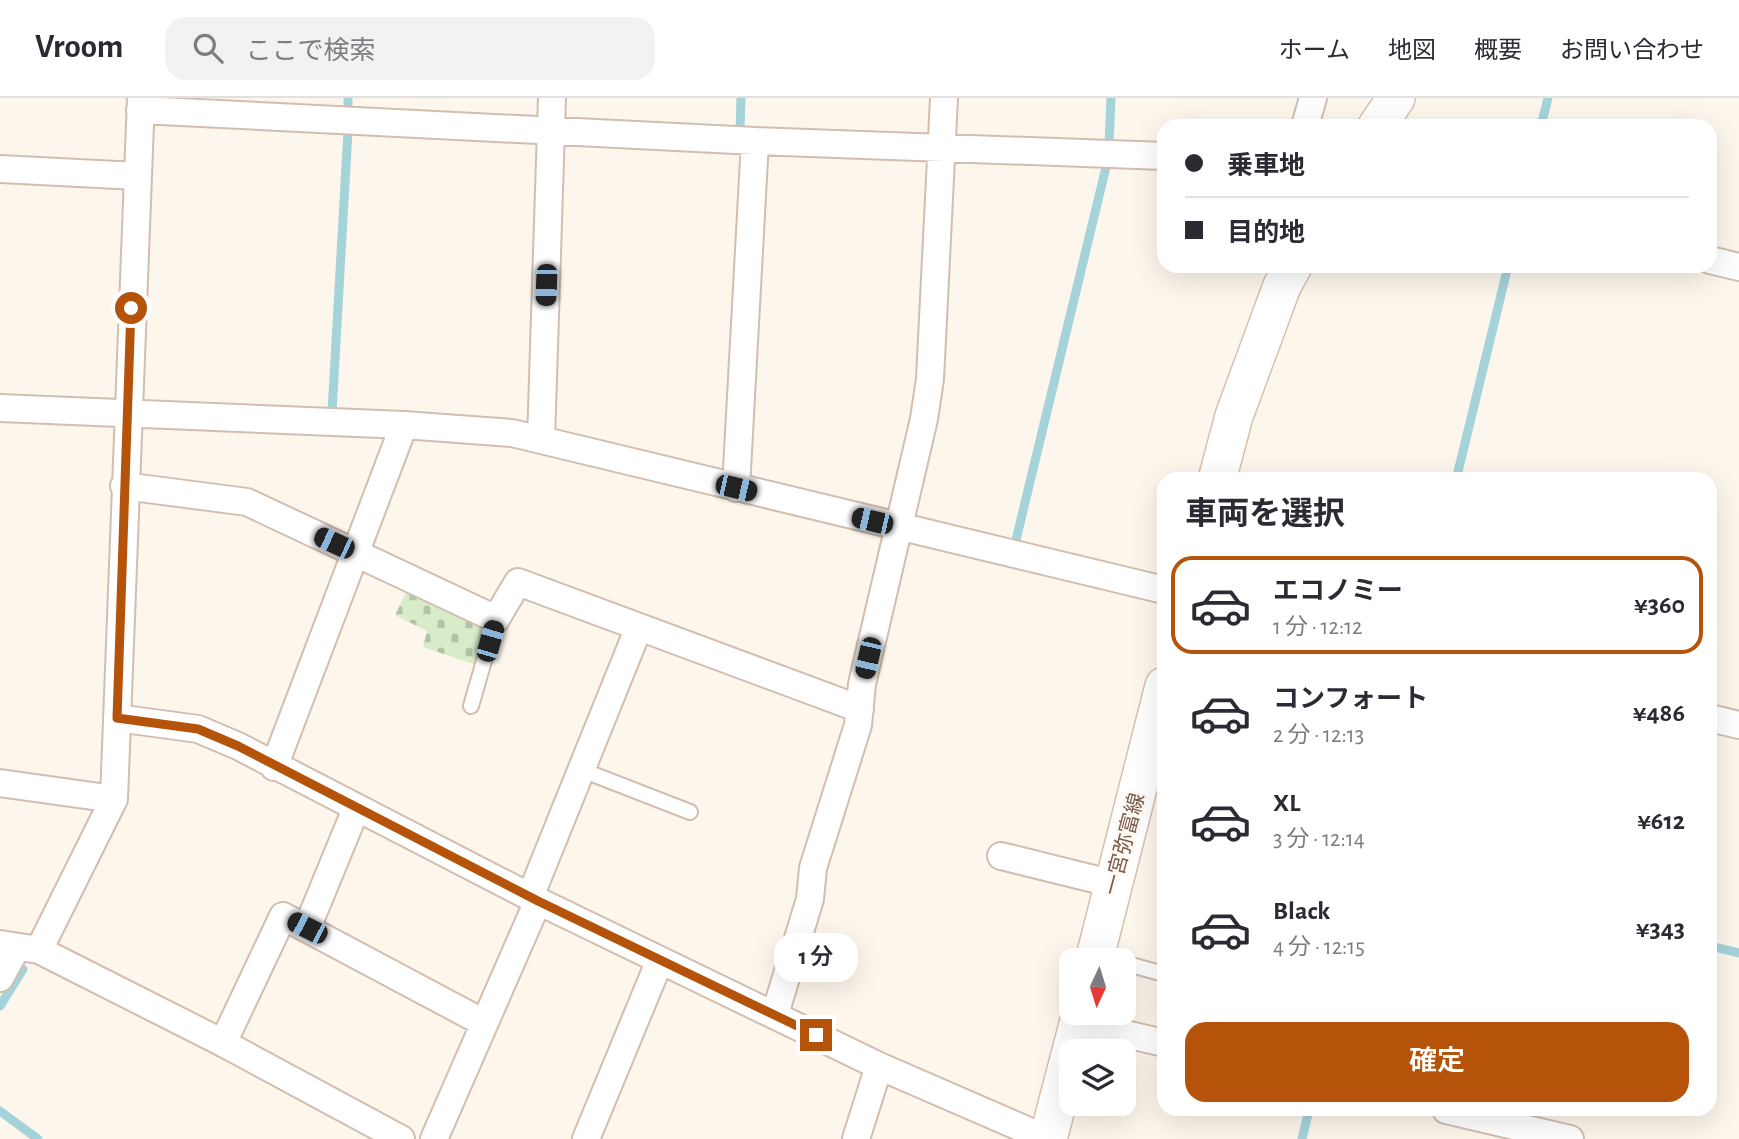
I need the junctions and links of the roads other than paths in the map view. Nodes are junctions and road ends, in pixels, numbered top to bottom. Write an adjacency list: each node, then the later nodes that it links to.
1 (552, 98): 8 (street)
2 (944, 98): 10 (street)
3 (1313, 98): 6 (street)
4 (1396, 98): 7 (main road)
5 (141, 104): 8 (street); 13 (street)
6 (1307, 119)
7 (1382, 119)
8 (550, 129): 9 (street); 20 (street)
9 (755, 141): 10 (street); 23 (street)
10 (941, 148): 11 (street); 24 (street)
11 (1157, 156)
12 (0, 169): 13 (street)
13 (137, 176): 18 (street)
14 (1717, 262): 15 (street)
15 (1739, 267)
16 (1289, 273): 21 (main road)
17 (0, 408): 18 (street)
18 (126, 414): 19 (street); 22 (street)
19 (404, 425): 20 (street); 25 (street)
20 (541, 440): 23 (street)
21 (1219, 472)
22 (124, 486): 25 (street); 32 (street)
23 (736, 488): 24 (street)
24 (899, 527): 26 (street); 30 (street)
25 (356, 553): 27 (street); 35 (street)
26 (1157, 588)
27 (496, 619): 28 (street); 29 (lane)
28 (639, 627): 30 (street); 36 (street)
29 (471, 706)
30 (860, 709): 51 (street)
31 (1157, 714): 42 (main road, 一宮弥富線)
32 (117, 718): 35 (street); 38 (street)
33 (1717, 720): 34 (street)
34 (1739, 725)
35 (274, 767): 39 (street)
36 (582, 770): 40 (lane); 43 (street)
37 (0, 783): 38 (street)
38 (114, 799): 45 (street)
39 (356, 809): 43 (street); 44 (street)
40 (690, 812)
41 (1001, 856): 42 (street)
42 (1114, 884): 46 (main road, 一宮弥富線)
43 (534, 899): 47 (street); 52 (street)
44 (307, 928): 52 (street); 56 (street)
45 (19, 947): 50 (street); 56 (street)
46 (1108, 948)
47 (660, 960): 51 (street); 61 (street)
48 (1136, 967): 49 (lane)
49 (1157, 972)
50 (0, 978)
51 (775, 1014): 57 (street)
52 (484, 1023): 60 (street)
53 (1077, 1026): 63 (main road)
54 (1106, 1026): 55 (street)
55 (1157, 1041)
56 (223, 1043): 59 (street)
57 (879, 1066): 62 (street); 63 (street)
58 (1472, 1116): 64 (street)
59 (401, 1139)
60 (434, 1139)
61 (586, 1139)
62 (856, 1139)
63 (1048, 1139)
64 (1570, 1139)

